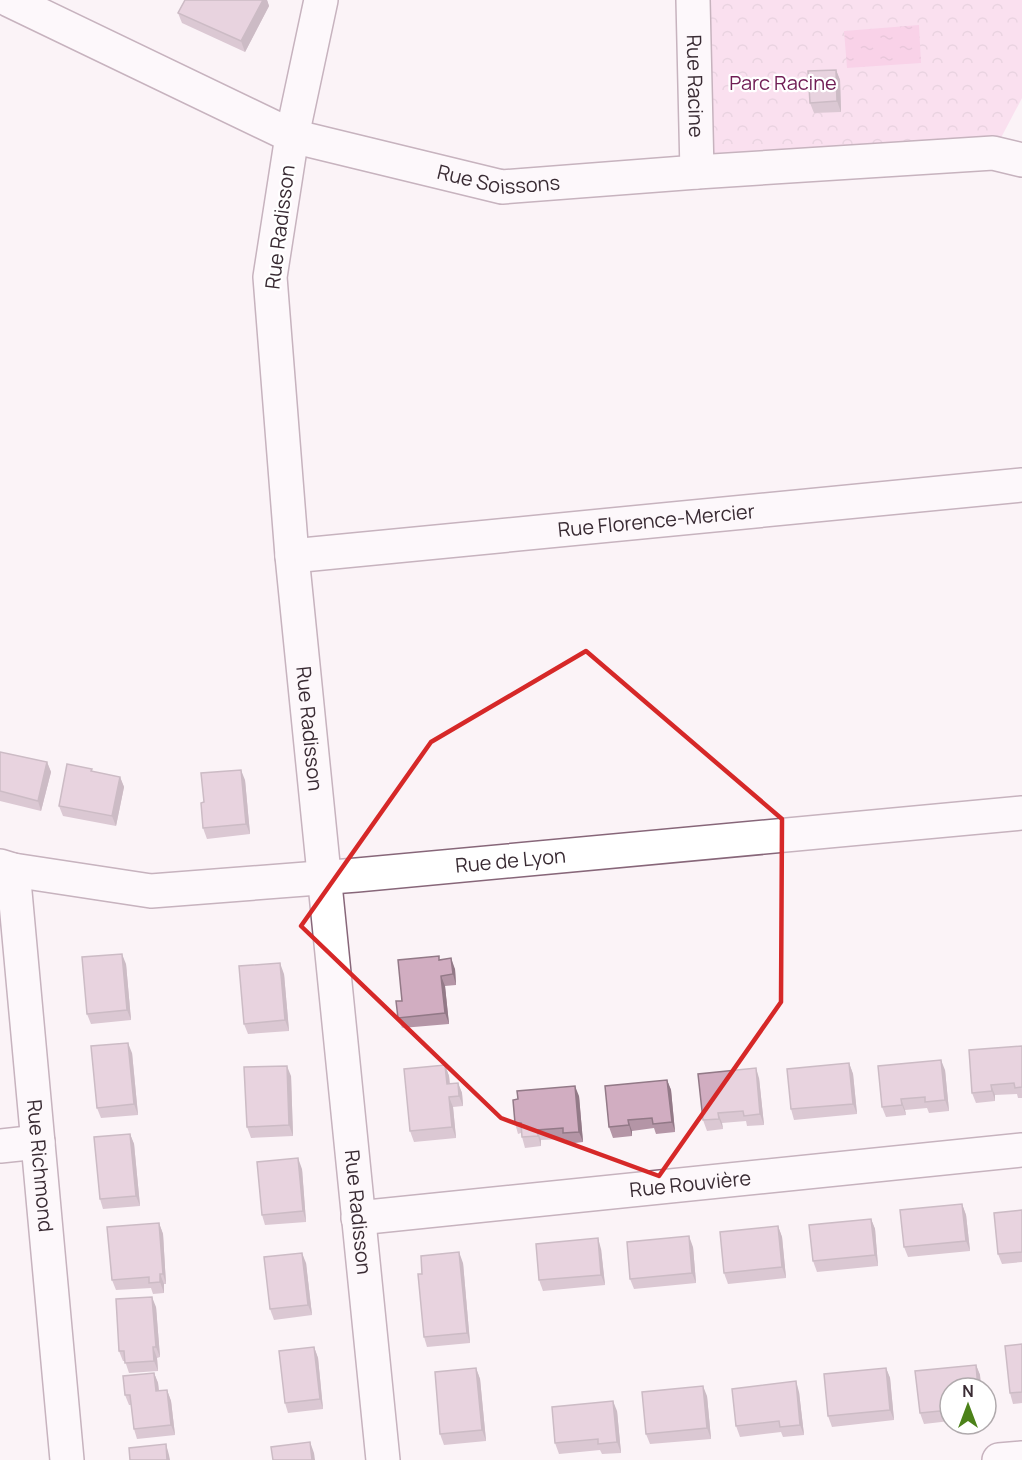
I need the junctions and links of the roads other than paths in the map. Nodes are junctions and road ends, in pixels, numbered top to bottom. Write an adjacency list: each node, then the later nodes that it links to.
1 (9, 0): 4 (street, Rue Soissons)
2 (321, 0): 4 (street, Rue Radisson)
3 (693, 0): 6 (street, Rue Racine)
4 (292, 136): 6 (street, Rue Soissons); 8 (street, Rue Radisson)
5 (1022, 160): 6 (street, Rue Soissons)
6 (697, 172)
7 (1022, 485): 8 (street, Rue Florence-Mercier)
8 (292, 556): 11 (street, Rue Radisson)
9 (1022, 813): 11 (street, Rue de Lyon)
10 (7, 868): 11 (street, Rue de Lyon); 12 (street, Rue Richmond)
11 (324, 878): 15 (street, Rue Radisson)
12 (38, 1142): 13 (street); 17 (street, Rue Richmond)
13 (0, 1146)
14 (1022, 1150): 15 (street, Rue Rouvière)
15 (358, 1218): 18 (street, Rue Radisson)
16 (1022, 1458): 19 (street)
17 (67, 1460)
18 (383, 1460)
19 (999, 1460)

